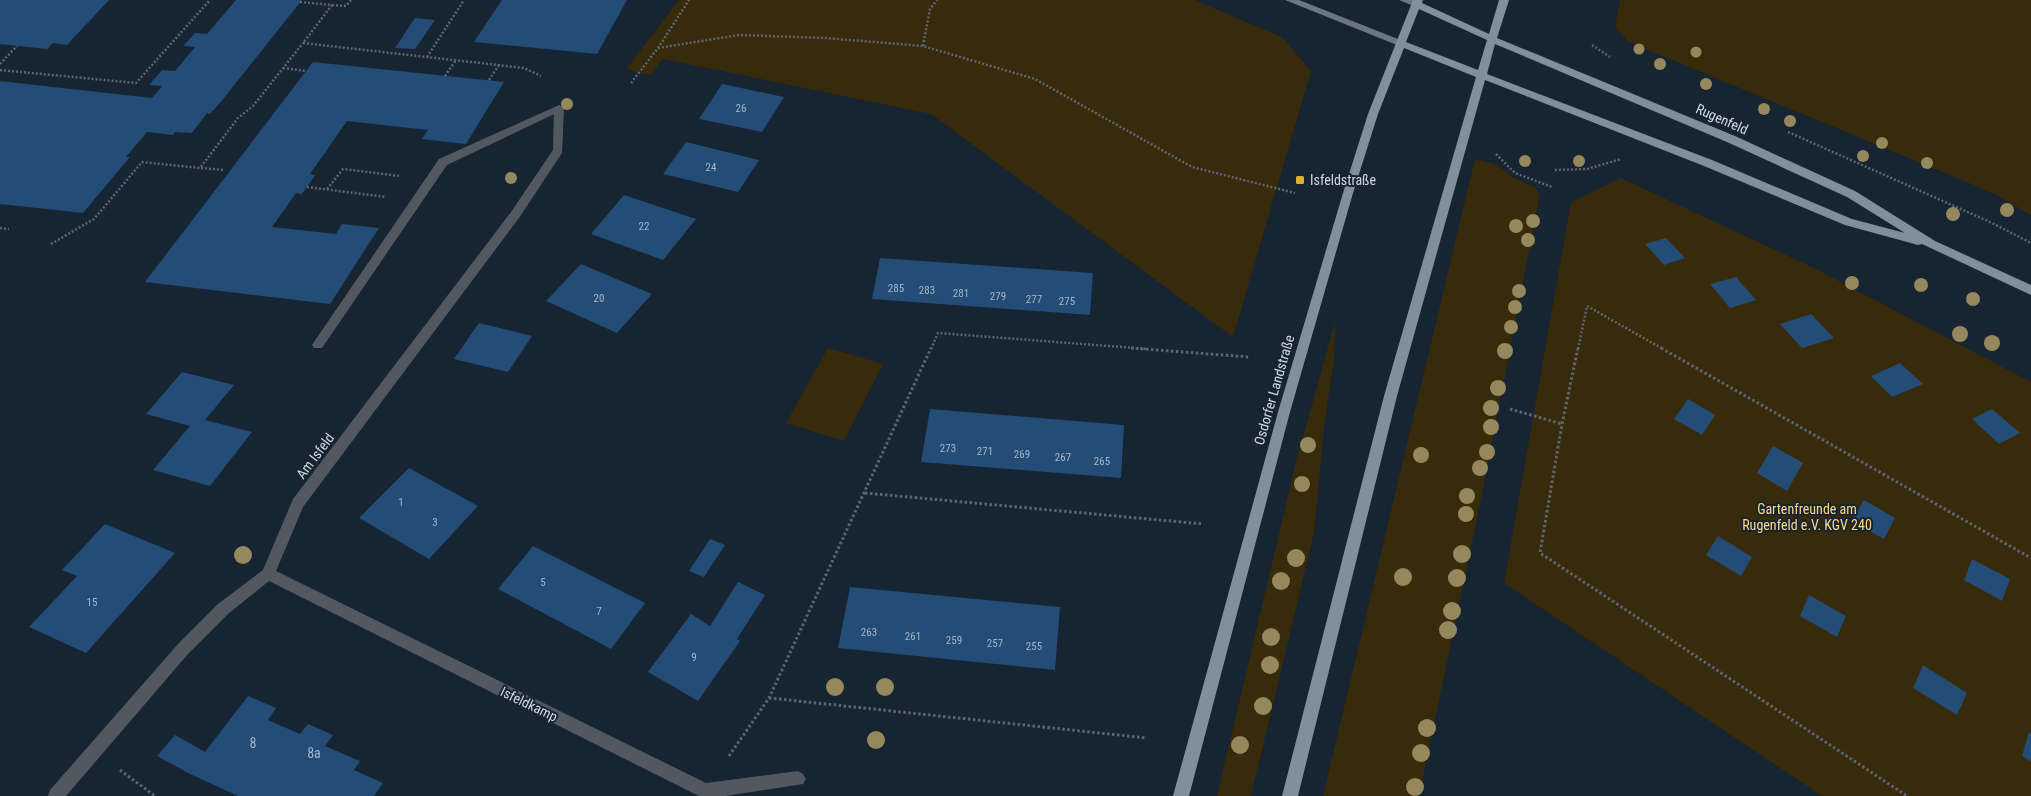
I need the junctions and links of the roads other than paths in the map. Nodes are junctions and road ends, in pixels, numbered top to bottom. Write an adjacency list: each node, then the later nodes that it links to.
1 (1290, 0): 6 (main road)
2 (1404, 0): 4 (main road)
3 (1504, 0): 5 (main road)
4 (1417, 2): 5 (main road); 6 (main road, Osdorfer Landstraße)
5 (1492, 38): 7 (main road); 8 (main road, Rugenfeld)
6 (1400, 43): 7 (main road); 14 (main road, Osdorfer Landstraße)
7 (1480, 74): 8 (main road, Rugenfeld); 15 (main road)
8 (1931, 244): 9 (main road, Rugenfeld)
9 (2031, 290)
10 (318, 345): 11 (street, Am Isfeld)
11 (268, 574): 12 (street, Isfeldkamp); 13 (street, Am Isfeld)
12 (798, 779)
13 (56, 796)
14 (1181, 796)
15 (1290, 796)

